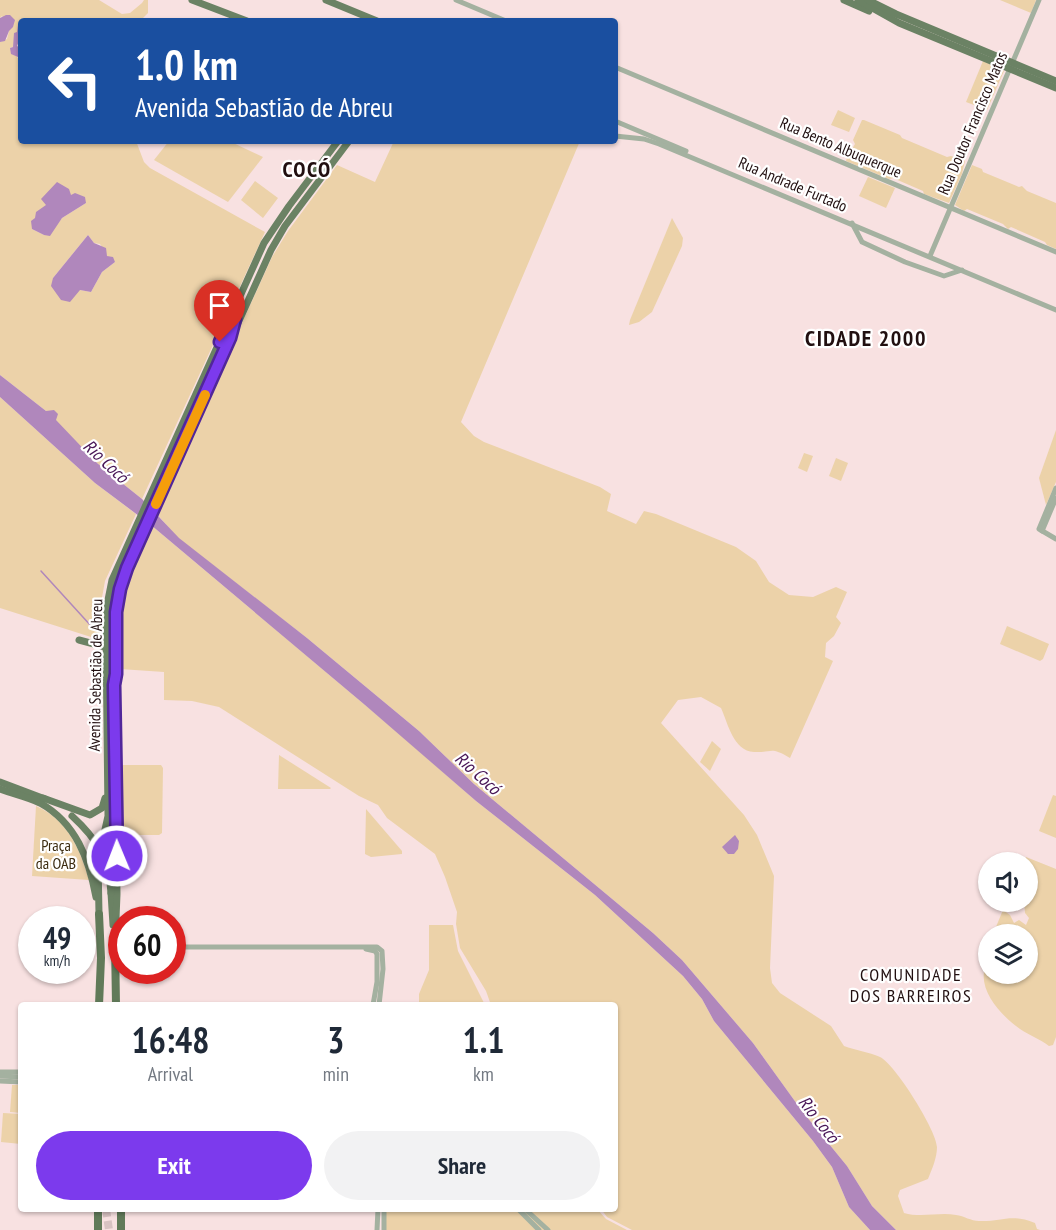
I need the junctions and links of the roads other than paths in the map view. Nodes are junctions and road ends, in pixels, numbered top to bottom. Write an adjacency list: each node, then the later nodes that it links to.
1 (326, 0): 11 (main road)
2 (456, 0): 12 (street)
3 (844, 0): 8 (main road)
4 (858, 0): 8 (main road)
5 (868, 0): 13 (main road)
6 (1039, 0): 14 (street, Rua Doutor Francisco Matos)
7 (195, 1): 9 (main road); 10 (main road)
8 (883, 14): 13 (main road)
9 (230, 18)
10 (239, 18)
11 (369, 18)
12 (499, 18)
13 (958, 44): 14 (main road)
14 (1011, 66): 16 (main road); 17 (main road); 23 (street, Rua Doutor Francisco Matos)
15 (618, 68): 23 (street, Rua Bento Albuquerque)
16 (1056, 81)
17 (1056, 88)
18 (618, 122): 22 (street, Rua Andrade Furtado)
19 (619, 135): 22 (street)
20 (336, 144): 28 (main road, Avenida Sebastião de Abreu)
21 (347, 144): 29 (main road, Avenida Sebastião de Abreu)
22 (705, 162): 24 (street, Rua Andrade Furtado)
23 (950, 207): 25 (street, Rua Bento Albuquerque); 26 (street, Rua Doutor Francisco Matos)
24 (852, 223): 26 (street, Rua Andrade Furtado); 27 (street)
25 (1056, 252)
26 (930, 256): 27 (street, Rua Andrade Furtado)
27 (962, 270): 30 (street, Rua Andrade Furtado)
28 (245, 286): 29 (main road); 31 (main road, Avenida Sebastião de Abreu)
29 (246, 303): 32 (main road, Avenida Sebastião de Abreu)
30 (1056, 310)
31 (233, 314): 32 (main road); 38 (main road, Avenida Sebastião de Abreu)
32 (230, 338): 37 (main road, Avenida Sebastião de Abreu)
33 (1056, 488): 35 (street)
34 (1056, 498): 35 (street)
35 (1041, 530): 36 (street)
36 (1056, 539)
37 (116, 612): 40 (main road); 42 (main road, Avenida Sebastião de Abreu)
38 (106, 633): 39 (main road); 40 (main road, Avenida Sebastião de Abreu)
39 (81, 639): 40 (main road); 41 (main road)
40 (109, 646): 41 (main road, Avenida Sebastião de Abreu); 42 (main road)
41 (106, 657): 43 (main road, Avenida Sebastião de Abreu)
42 (114, 685): 43 (main road, Avenida Sebastião de Abreu)
43 (111, 733): 44 (main road, Avenida Sebastião de Abreu)
44 (111, 755): 47 (main road, Avenida Sebastião de Abreu); 50 (main road, Avenida Sebastião de Abreu)
45 (0, 782): 48 (main road)
46 (0, 789): 51 (main road)
47 (107, 793): 48 (main road); 51 (main road, Avenida Sebastião de Abreu)
48 (43, 798): 49 (main road, bridge)
49 (112, 906)
50 (117, 906)
51 (99, 914): 54 (highway)
52 (186, 947): 56 (street)
53 (116, 984): 55 (highway)
54 (99, 1002)
55 (116, 1002)
56 (377, 1002)
57 (18, 1072): 58 (street)
58 (0, 1074): 59 (street)
59 (18, 1077)
60 (0, 1081): 61 (street)
61 (18, 1082)
62 (98, 1212): 68 (highway)
63 (119, 1212): 69 (highway)
64 (378, 1212): 70 (street)
65 (384, 1212): 71 (street)
66 (521, 1212): 72 (street)
67 (528, 1212): 73 (street)
68 (98, 1230)
69 (119, 1230)
70 (377, 1230)
71 (384, 1230)
72 (539, 1230)
73 (548, 1230)

